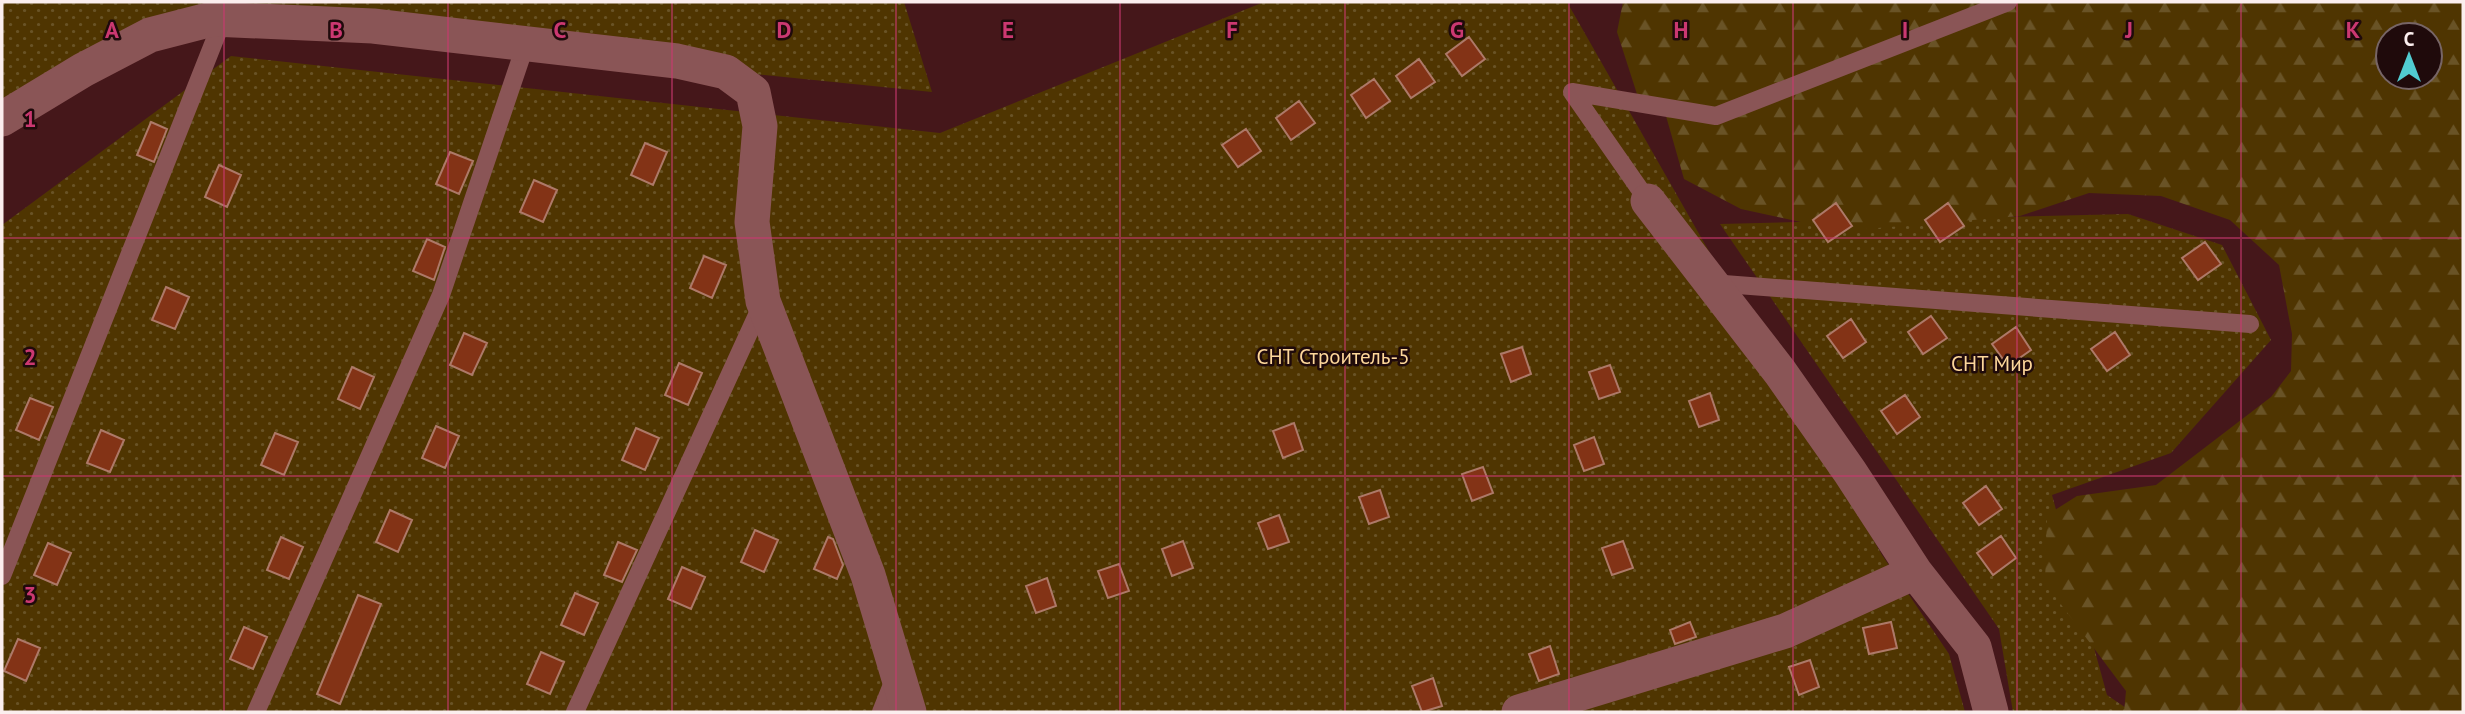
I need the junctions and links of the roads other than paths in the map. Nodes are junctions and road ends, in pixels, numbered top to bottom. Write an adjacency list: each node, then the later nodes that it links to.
1 (2008, 2): 5 (lane)
2 (223, 19): 3 (street); 4 (street); 10 (lane)
3 (526, 43): 7 (street); 12 (lane)
4 (2, 119)
5 (1648, 201): 6 (street)
6 (1711, 283): 8 (lane); 9 (street)
7 (764, 301): 11 (street); 13 (lane)
8 (2250, 324)
9 (1915, 572): 16 (street); 17 (street)
10 (2, 576)
11 (897, 673): 14 (lane); 15 (street)
12 (256, 712)
13 (575, 712)
14 (881, 712)
15 (909, 712)
16 (1519, 712)
17 (1992, 712)

